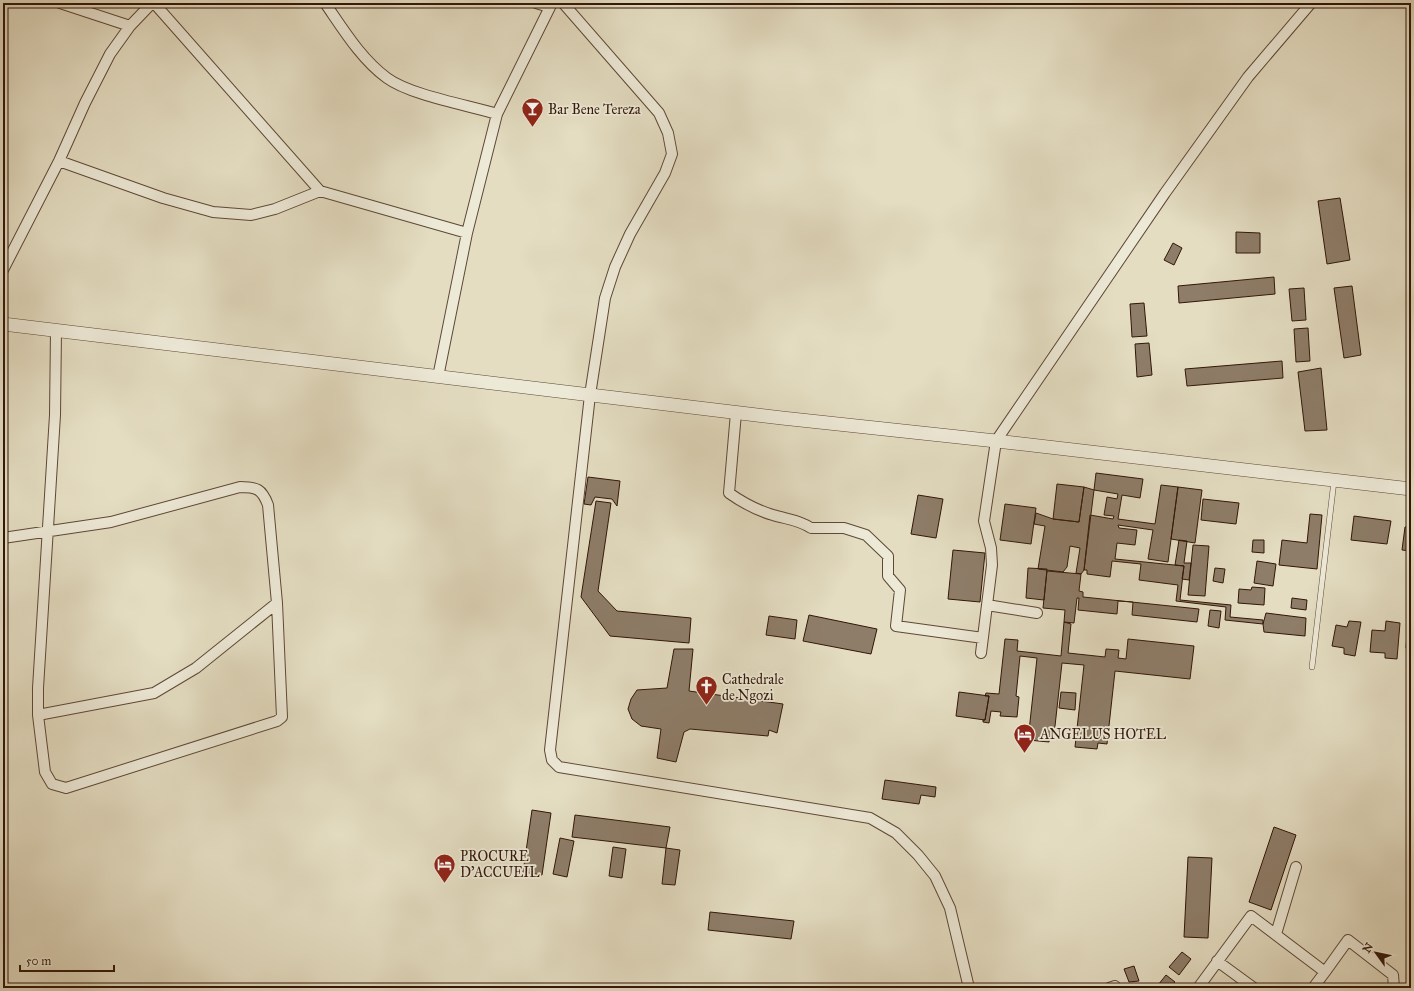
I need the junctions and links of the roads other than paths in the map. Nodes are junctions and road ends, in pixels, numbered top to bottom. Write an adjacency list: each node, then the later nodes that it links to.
1 (60, 3): 8 (street)
2 (153, 3): 8 (street); 11 (street)
3 (325, 3): 9 (street)
4 (536, 3): 7 (street)
5 (563, 3): 17 (street)
6 (1311, 3): 19 (street)
7 (551, 5): 9 (street)
8 (130, 26): 10 (street)
9 (497, 114): 12 (street)
10 (59, 160): 11 (street); 13 (street)
11 (320, 191): 12 (street)
12 (467, 233): 16 (street)
13 (3, 270)
14 (3, 324): 15 (street)
15 (56, 330): 16 (street); 22 (street)
16 (438, 377): 17 (street)
17 (590, 395): 18 (street); 35 (street)
18 (736, 413): 19 (street); 27 (street)
19 (996, 441): 20 (street); 25 (street)
20 (1334, 480): 21 (street); 29 (lane)
21 (1411, 490)
22 (48, 531): 23 (street); 24 (street); 30 (street)
23 (3, 538)
24 (277, 603): 30 (street); 30 (street)
25 (987, 605): 26 (street); 27 (street)
26 (1036, 613)
27 (983, 638): 28 (street)
28 (981, 653)
29 (1312, 666)
30 (38, 715)
31 (1296, 867): 32 (street)
32 (1276, 934): 33 (street); 34 (street)
33 (1217, 961): 36 (street); 37 (street)
34 (1326, 972): 38 (street); 39 (street)
35 (969, 988)
36 (1198, 988)
37 (1254, 988)
38 (1313, 988)
39 (1394, 988)

